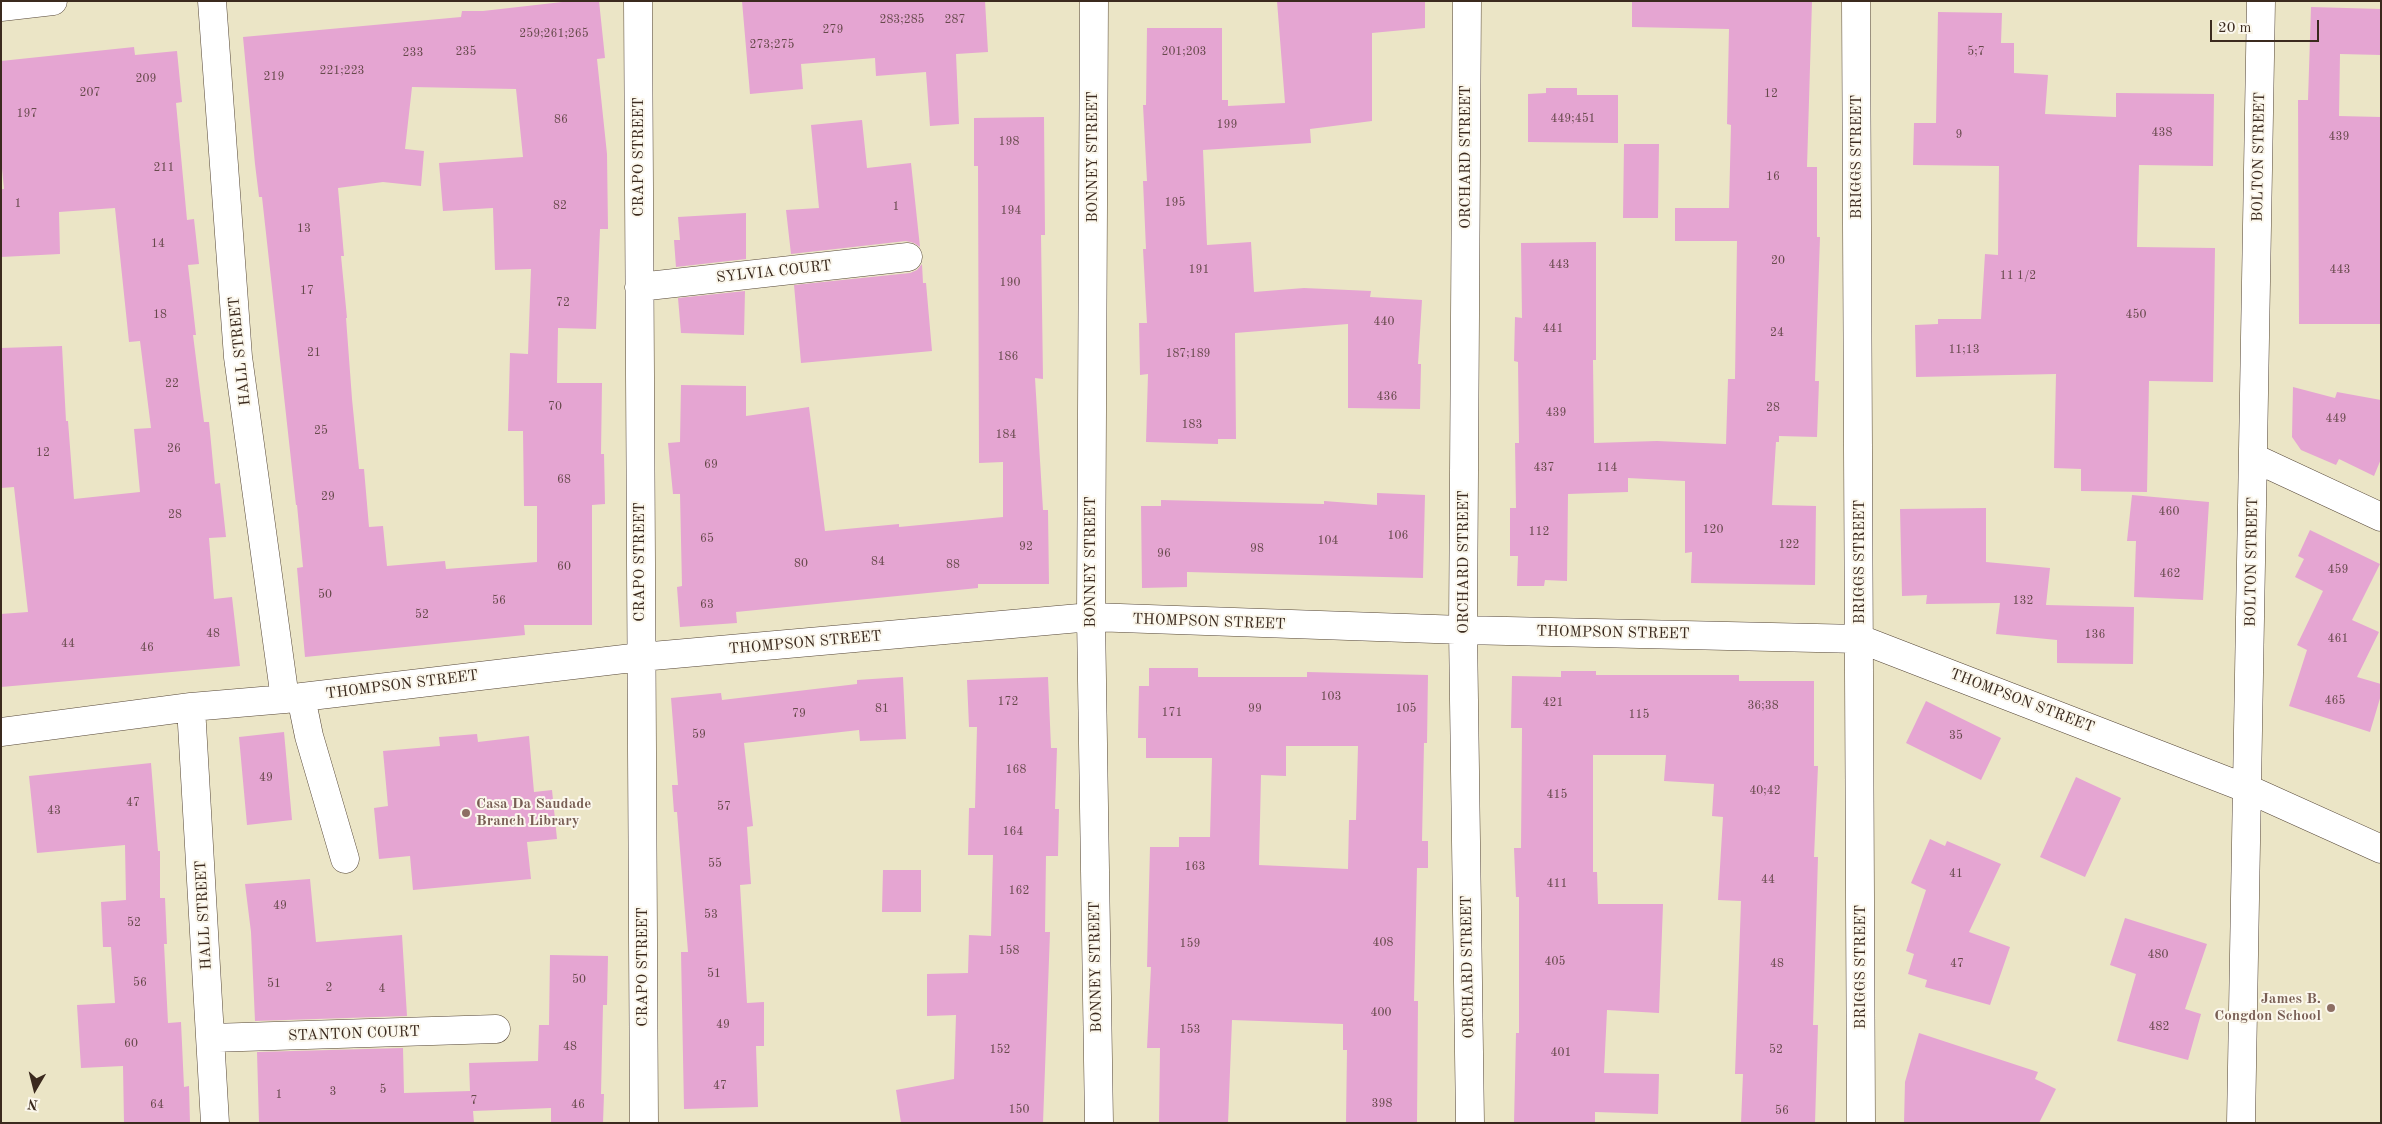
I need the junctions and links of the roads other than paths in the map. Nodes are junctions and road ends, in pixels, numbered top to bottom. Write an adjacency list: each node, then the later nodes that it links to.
1 (53, 1): 8 (street)
2 (212, 1): 17 (street, HALL STREET)
3 (638, 1): 10 (street, CRAPO STREET)
4 (1094, 1): 13 (street, BONNEY STREET)
5 (1467, 1): 14 (street, ORCHARD STREET)
6 (1856, 1): 15 (street, BRIGGS STREET)
7 (2261, 1): 11 (street, BOLTON STREET)
8 (1, 7)
9 (908, 258): 10 (street, SYLVIA COURT)
10 (639, 287): 16 (street, CRAPO STREET)
11 (2254, 458): 12 (street); 20 (street, BOLTON STREET)
12 (2381, 517)
13 (1091, 618): 14 (street, THOMPSON STREET); 16 (street, THOMPSON STREET); 27 (street, BONNEY STREET)
14 (1463, 630): 15 (street, THOMPSON STREET); 28 (street, ORCHARD STREET)
15 (1860, 639): 20 (street, THOMPSON STREET); 29 (street, BRIGGS STREET)
16 (640, 657): 17 (street, THOMPSON STREET); 26 (street, CRAPO STREET)
17 (293, 698): 18 (street, THOMPSON STREET); 22 (street, HALL STREET)
18 (191, 707): 19 (street, THOMPSON STREET); 24 (street, HALL STREET)
19 (1, 732)
20 (2248, 789): 21 (street, THOMPSON STREET); 30 (street, BOLTON STREET)
21 (2381, 849)
22 (345, 858)
23 (496, 1029): 24 (street, STANTON COURT)
24 (211, 1038): 25 (street, HALL STREET)
25 (215, 1123)
26 (644, 1123)
27 (1098, 1123)
28 (1470, 1123)
29 (1861, 1123)
30 (2241, 1123)

